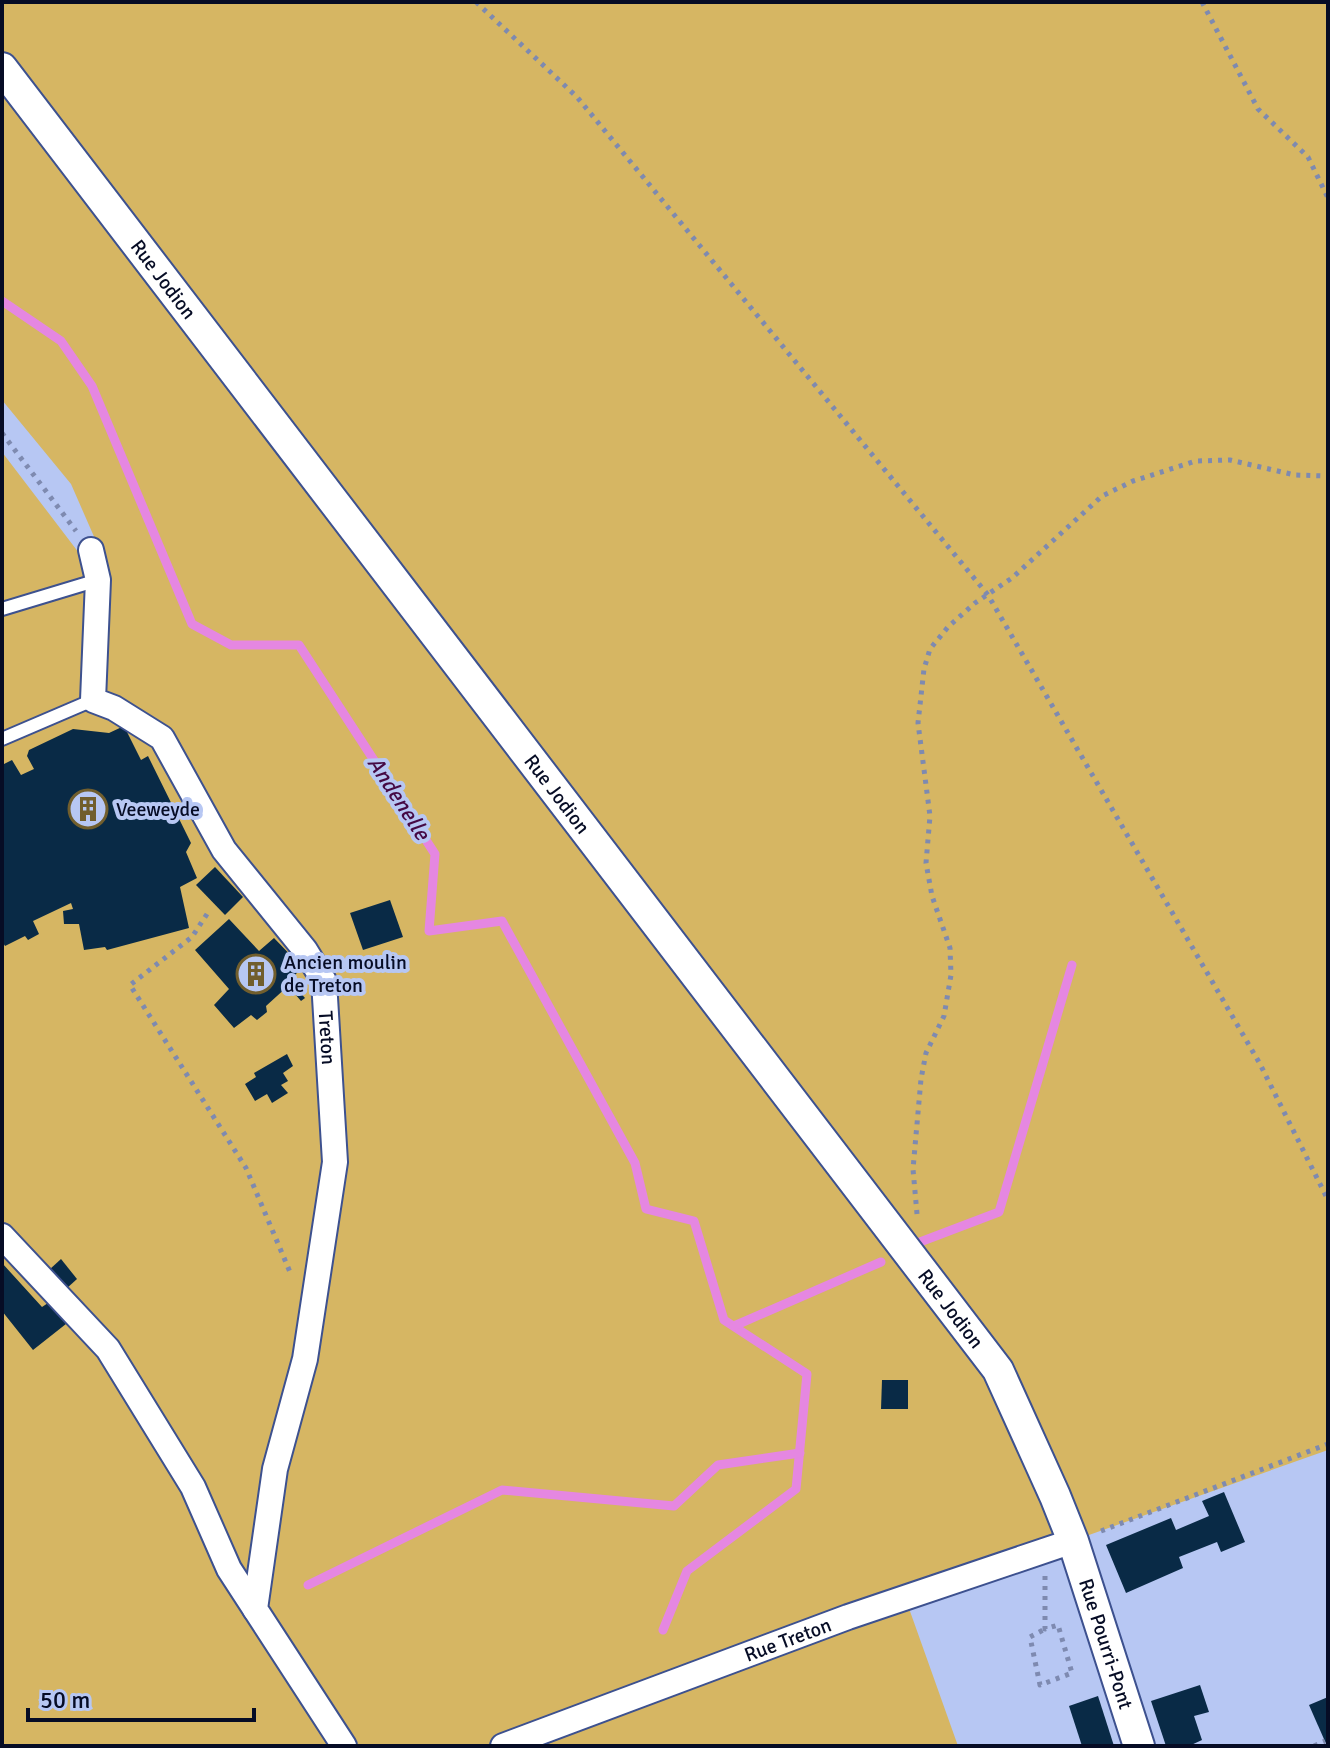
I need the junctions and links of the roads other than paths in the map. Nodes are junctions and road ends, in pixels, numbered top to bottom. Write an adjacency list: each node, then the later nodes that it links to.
1 (2, 68): 8 (street, Rue Jodion)
2 (91, 550): 3 (street)
3 (98, 580): 4 (lane); 5 (street)
4 (2, 609)
5 (93, 700): 6 (lane); 9 (street, Treton)
6 (2, 739)
7 (2, 1236): 9 (street)
8 (1073, 1541): 11 (street, Rue Treton); 12 (street, Rue Pourri-Pont)
9 (255, 1609): 10 (street)
10 (344, 1746)
11 (503, 1746)
12 (1139, 1746)

